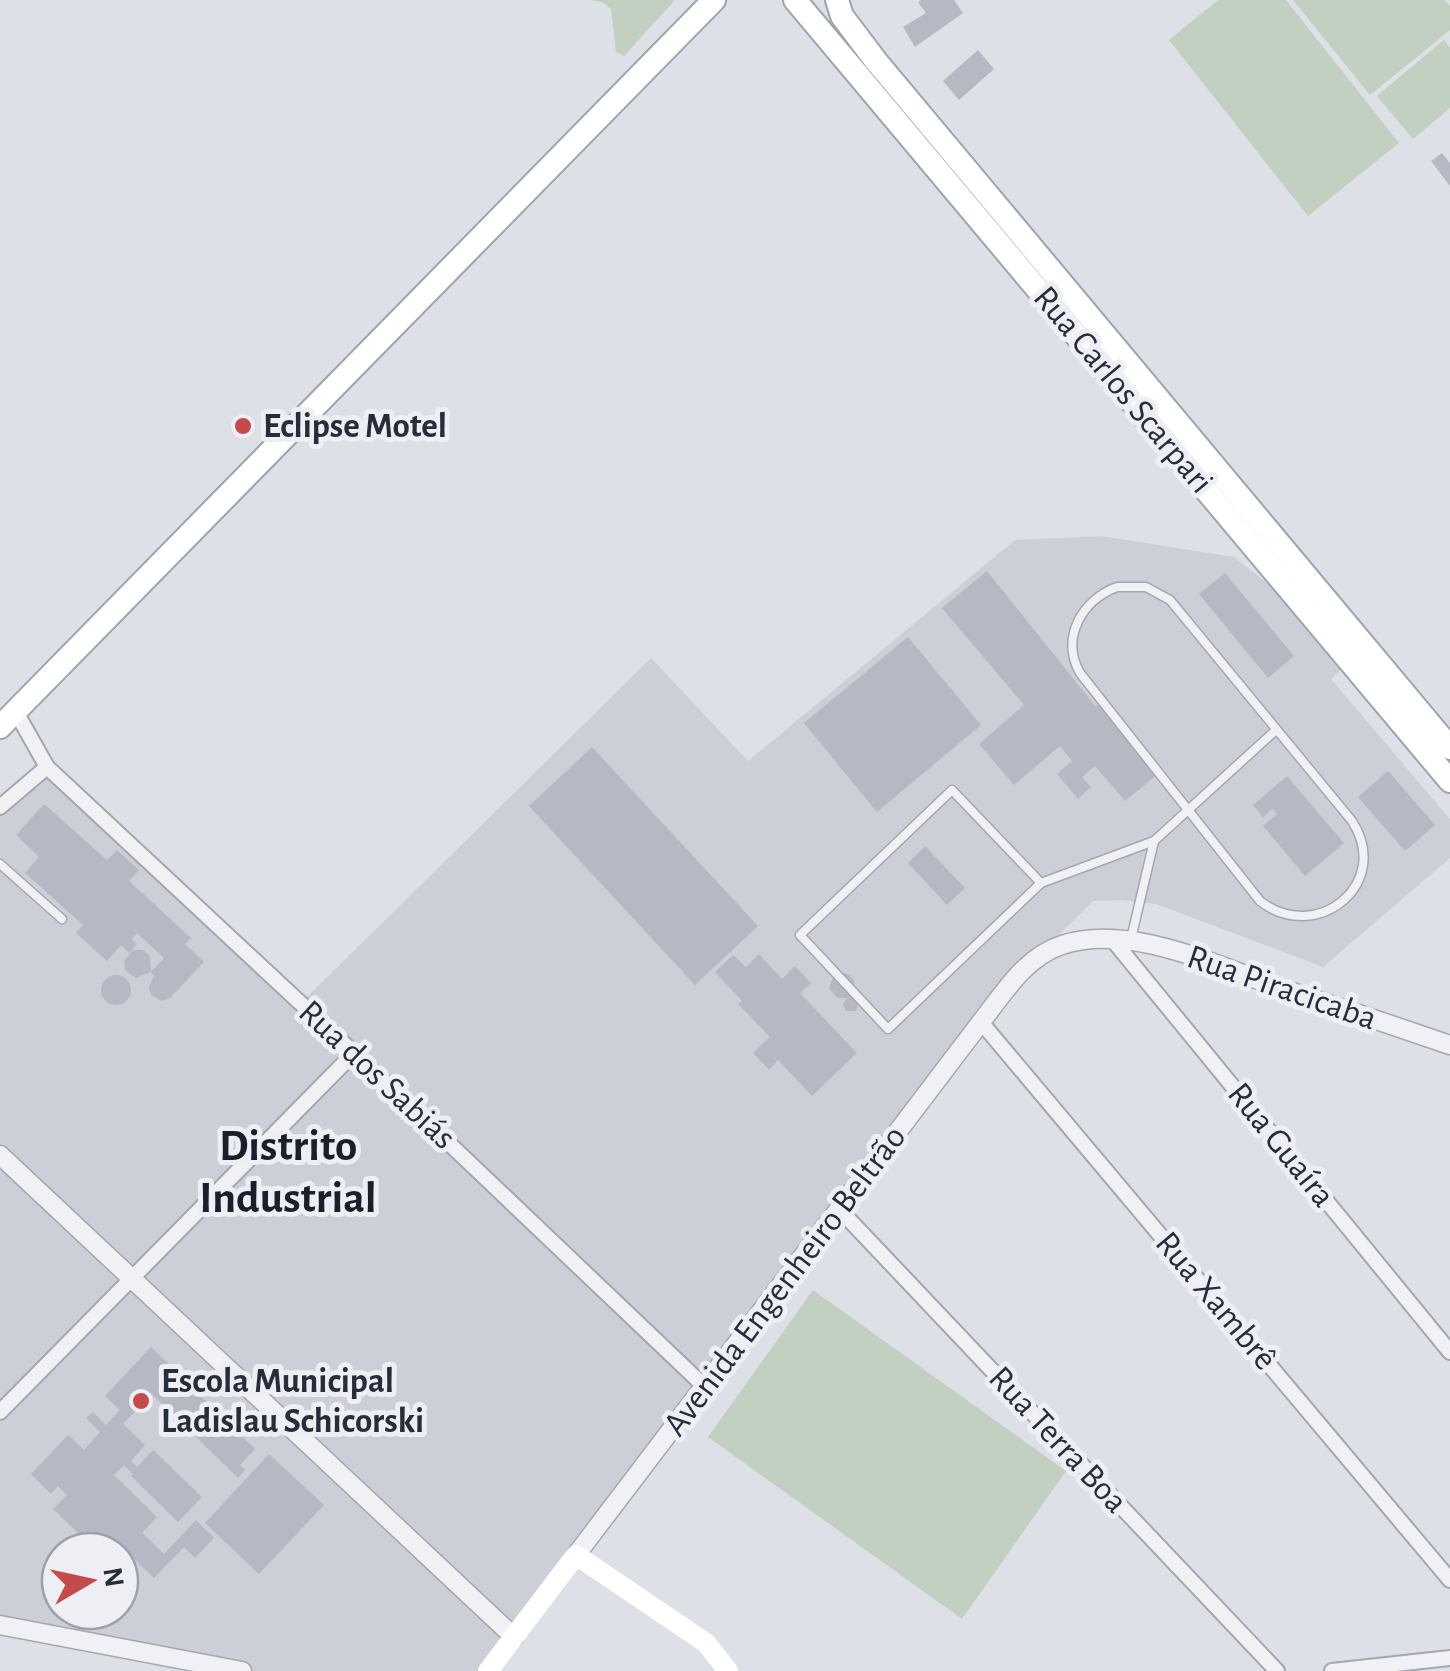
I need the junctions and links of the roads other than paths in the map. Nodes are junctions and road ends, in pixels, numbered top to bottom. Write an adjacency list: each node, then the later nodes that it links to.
1 (702, 0): 6 (main road)
2 (714, 0): 6 (main road)
3 (735, 0): 6 (main road)
4 (795, 0): 7 (main road, Rua Carlos Scarpari)
5 (837, 0): 7 (main road, Rua Carlos Scarpari)
6 (682, 35): 8 (main road)
7 (893, 98): 10 (main road, Rua Carlos Scarpari); 12 (main road, Rua Carlos Scarpari)
8 (8, 720): 11 (street, Rua dos Sabiás)
9 (1276, 730): 14 (lane); 14 (lane); 14 (lane)
10 (1450, 748)
11 (47, 767): 13 (street); 22 (street, Rua dos Sabiás)
12 (1450, 780)
13 (0, 807)
14 (1189, 810): 15 (lane)
15 (1154, 841): 17 (lane); 19 (lane)
16 (0, 864): 18 (lane)
17 (1041, 883): 17 (lane)
18 (62, 919)
19 (1122, 940): 20 (street, Avenida Engenheiro Beltrão); 21 (street, Rua Piracicaba); 26 (street, Rua Guaíra)
20 (981, 1022): 24 (street, Avenida Engenheiro Beltrão); 30 (street, Rua Xambrê)
21 (1450, 1045)
22 (354, 1052): 25 (street); 27 (street, Rua dos Sabiás)
23 (0, 1154): 25 (street)
24 (839, 1209): 27 (street, Avenida Engenheiro Beltrão); 37 (street, Rua Terra Boa)
25 (132, 1278): 28 (street); 32 (street)
26 (1450, 1352)
27 (704, 1386): 29 (street, Avenida Engenheiro Beltrão)
28 (0, 1412)
29 (576, 1554): 32 (main road, Avenida Engenheiro Beltrão); 36 (main road)
30 (1450, 1580)
31 (0, 1625): 34 (street)
32 (514, 1637): 35 (main road, Avenida Engenheiro Beltrão)
33 (1450, 1658): 38 (street)
34 (242, 1671)
35 (488, 1671)
36 (728, 1671)
37 (1277, 1671)
38 (1332, 1671)

